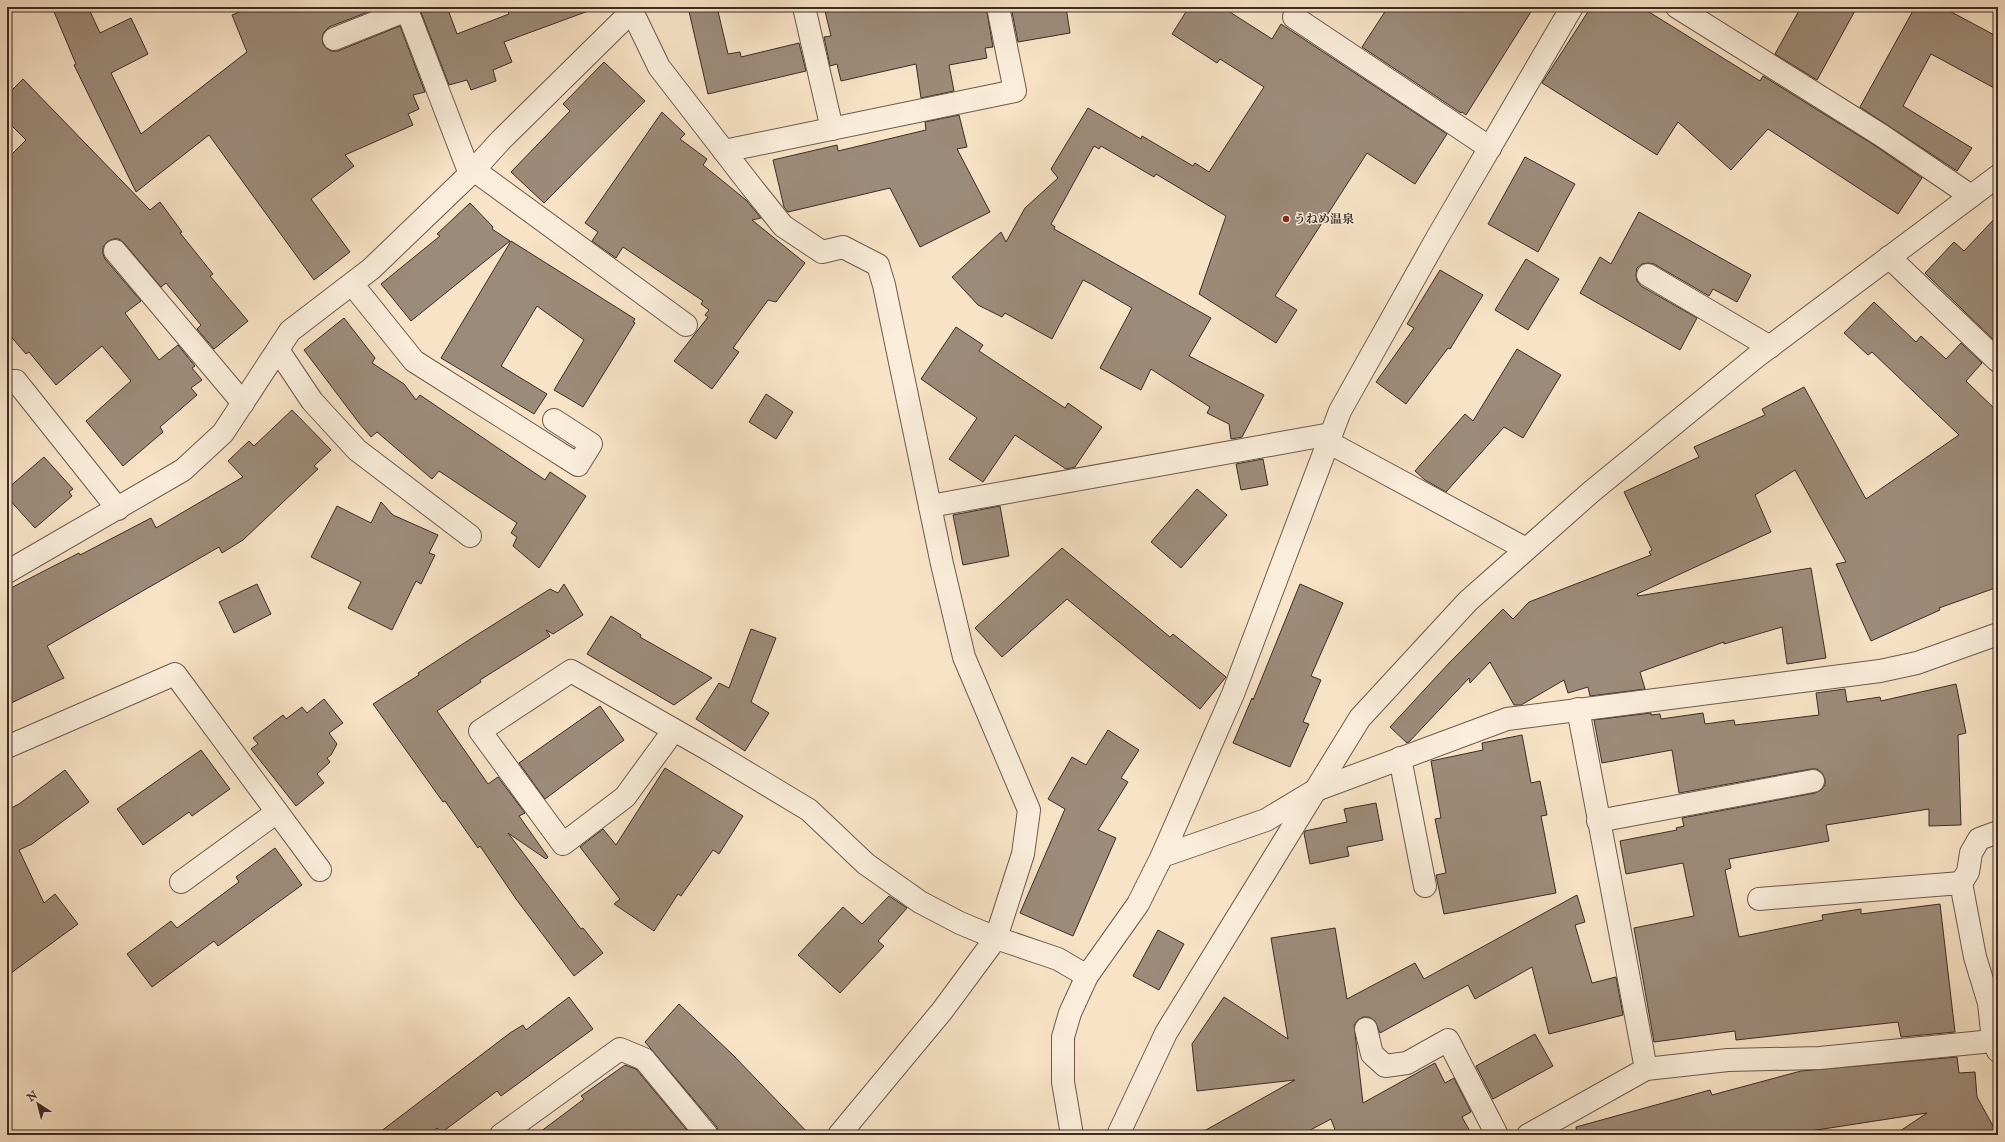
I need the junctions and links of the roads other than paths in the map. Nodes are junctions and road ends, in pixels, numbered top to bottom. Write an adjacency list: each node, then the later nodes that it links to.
1 (804, 7): 8 (street)
2 (998, 7): 8 (street)
3 (1572, 7): 9 (street)
4 (1677, 7): 13 (street)
5 (630, 10): 10 (street); 11 (street)
6 (1294, 17): 9 (street)
7 (334, 39): 11 (street)
8 (832, 129): 10 (street)
9 (1490, 148): 25 (street)
10 (724, 151): 26 (street)
11 (472, 172): 17 (street); 18 (street)
12 (1998, 176): 13 (street)
13 (1971, 196): 15 (street)
14 (115, 251): 23 (street)
15 (1889, 257): 19 (street); 21 (street)
16 (1648, 276): 19 (street)
17 (352, 284): 20 (street); 24 (street)
18 (686, 325)
19 (1770, 347): 29 (street)
20 (278, 350): 23 (street); 28 (street)
21 (1998, 360)
22 (7, 381): 27 (street)
23 (243, 403): 27 (street)
24 (554, 420)
25 (1329, 438): 26 (street); 29 (street); 41 (street)
26 (930, 506): 47 (street)
27 (118, 509): 30 (street)
28 (470, 536)
29 (1526, 549): 37 (street)
30 (7, 572)
31 (1998, 634): 32 (street)
32 (1578, 709): 35 (street); 39 (street)
33 (674, 730): 33 (street); 47 (street)
34 (7, 747): 38 (street)
35 (1400, 758): 37 (street); 45 (street)
36 (1813, 781): 39 (street)
37 (1316, 790): 41 (street); 56 (street)
38 (277, 812): 42 (street); 43 (street)
39 (1598, 821): 51 (street)
40 (1998, 832): 44 (street)
41 (1162, 856): 48 (street)
42 (320, 870)
43 (181, 882)
44 (1961, 883): 46 (street); 50 (street)
45 (1425, 886)
46 (1759, 899)
47 (996, 938): 48 (street); 54 (street)
48 (1087, 976): 55 (street)
49 (1366, 1030): 57 (street)
50 (1995, 1046): 51 (street)
51 (1646, 1069): 58 (street)
52 (501, 1135): 53 (street)
53 (707, 1135)
54 (838, 1135)
55 (1072, 1135)
56 (1118, 1135)
57 (1497, 1135)
58 (1528, 1135)

